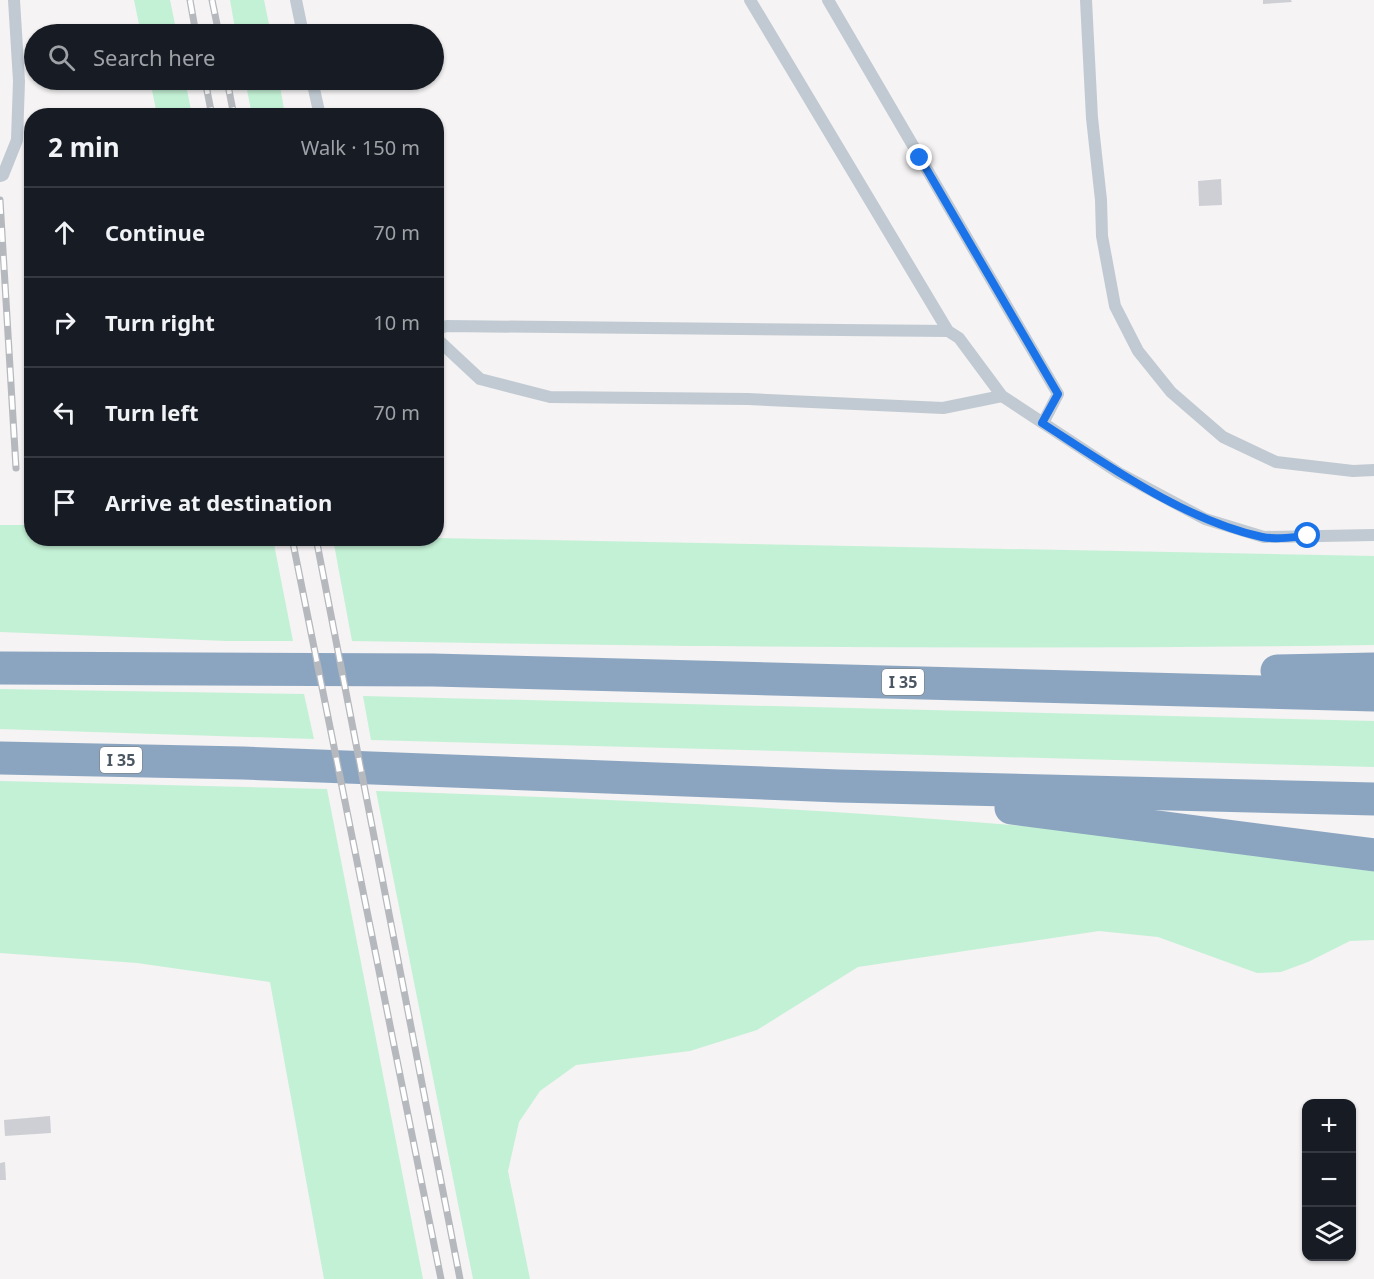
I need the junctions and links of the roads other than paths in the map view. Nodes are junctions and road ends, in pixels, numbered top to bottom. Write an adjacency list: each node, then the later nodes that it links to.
1 (14, 0): 9 (lane)
2 (296, 0): 6 (lane)
3 (750, 0): 11 (lane)
4 (828, 0): 14 (lane)
5 (1086, 0): 15 (lane)
6 (301, 24)
7 (314, 90): 8 (lane)
8 (318, 108)
9 (0, 176)
10 (444, 327): 11 (lane)
11 (948, 331): 13 (lane)
12 (444, 345): 13 (lane)
13 (1002, 396): 14 (lane)
14 (1042, 423): 16 (lane)
15 (1374, 470)
16 (1374, 535)
17 (0, 668): 19 (highway, I 35)
18 (1374, 669): 19 (highway)
19 (909, 682): 20 (highway, I 35)
20 (1374, 695)
21 (0, 758): 22 (highway, I 35)
22 (840, 786): 23 (highway, I 35); 24 (highway)
23 (1374, 799)
24 (1374, 855)

